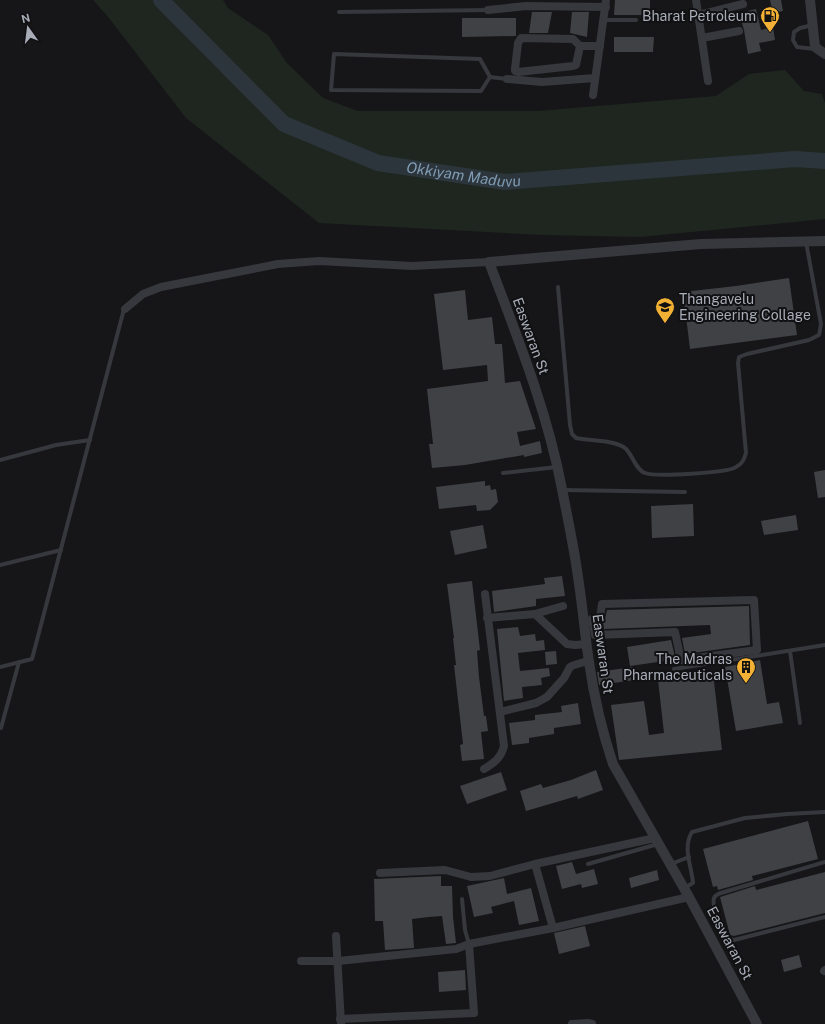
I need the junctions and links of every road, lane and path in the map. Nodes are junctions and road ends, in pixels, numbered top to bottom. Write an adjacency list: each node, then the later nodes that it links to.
1 (696, 0): 7 (street)
2 (810, 0): 10 (street)
3 (606, 3): 5 (street); 8 (street)
4 (743, 4): 7 (street)
5 (488, 10): 6 (lane)
6 (339, 12)
7 (699, 15): 12 (street)
8 (604, 20): 9 (lane); 14 (street)
9 (636, 20)
10 (812, 25): 15 (street); 15 (lane)
11 (739, 31): 12 (street)
12 (702, 38): 19 (street)
13 (580, 46): 13 (street); 14 (street)
14 (600, 46): 17 (street)
15 (821, 51)
16 (490, 77): 16 (lane); 18 (lane)
17 (595, 78): 18 (street); 20 (street)
18 (507, 79)
19 (708, 81)
20 (593, 95)
21 (825, 241): 22 (street)
22 (806, 242): 23 (street); 24 (lane)
23 (489, 262): 25 (street); 28 (street, Easwaran St)
24 (558, 287)
25 (125, 308): 26 (lane)
26 (90, 440): 27 (lane); 32 (lane)
27 (0, 460)
28 (558, 467): 29 (lane); 30 (street, Easwaran St)
29 (503, 473)
30 (562, 490): 31 (lane); 38 (street, Easwaran St)
31 (685, 492)
32 (61, 550): 33 (lane); 43 (lane)
33 (0, 564)
34 (485, 594): 37 (street)
35 (563, 606): 36 (street)
36 (535, 614): 37 (street); 39 (street)
37 (487, 618): 46 (street)
38 (590, 631): 38 (street); 39 (street, Easwaran St)
39 (587, 644): 42 (street, Easwaran St)
40 (825, 646): 41 (lane)
41 (790, 651): 45 (lane); 47 (lane)
42 (588, 661): 46 (street); 51 (street, Easwaran St)
43 (19, 662): 44 (lane); 48 (lane)
44 (0, 667)
45 (674, 669)
46 (500, 712): 49 (street)
47 (800, 723)
48 (0, 729)
49 (484, 769)
50 (825, 812): 52 (lane)
51 (657, 841): 54 (street); 55 (lane); 56 (street, Easwaran St)
52 (689, 857): 56 (lane); 58 (lane)
53 (825, 862): 61 (lane)
54 (534, 864): 57 (street); 62 (street)
55 (588, 864)
56 (671, 865): 58 (street, Easwaran St)
57 (380, 873)
58 (684, 888): 59 (street, Easwaran St)
59 (690, 897): 62 (street); 70 (street, Easwaran St)
60 (462, 899): 64 (lane)
61 (825, 917)
62 (553, 928): 64 (street)
63 (336, 936): 66 (street)
64 (470, 944): 66 (street); 67 (street)
65 (301, 961): 66 (street)
66 (338, 961): 67 (street)
67 (341, 1022)
68 (572, 1024): 69 (street)
69 (592, 1024)
70 (757, 1024)

